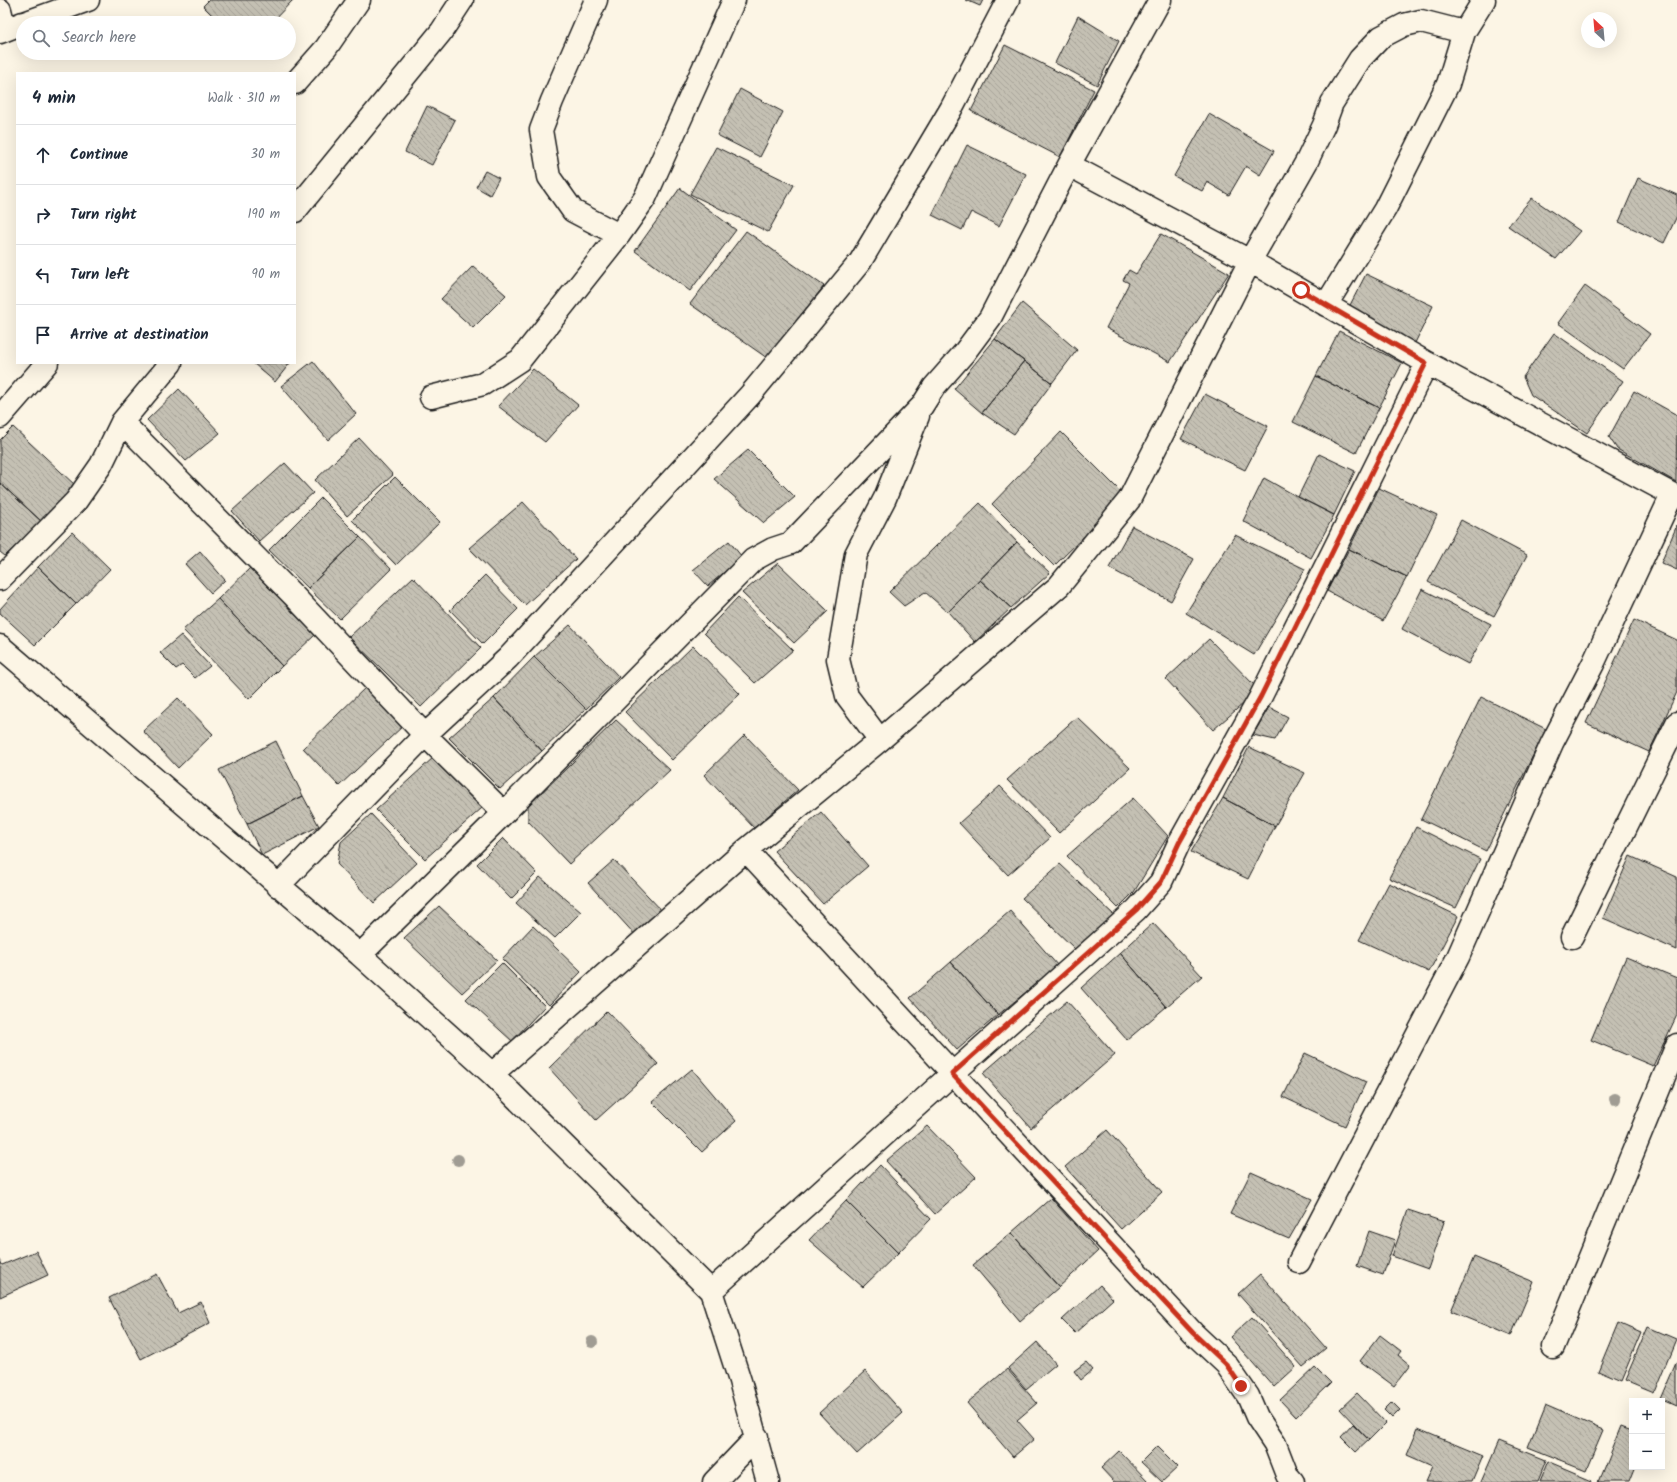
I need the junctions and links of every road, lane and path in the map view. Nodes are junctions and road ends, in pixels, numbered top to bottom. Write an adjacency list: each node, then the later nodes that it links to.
1 (88, 0): 9 (street)
2 (359, 0): 11 (street)
3 (462, 0): 13 (street)
4 (596, 0): 14 (street)
5 (734, 0): 14 (street)
6 (1008, 0): 28 (street)
7 (1160, 0): 12 (street)
8 (1484, 0): 10 (street)
9 (34, 16)
10 (1464, 32): 15 (street); 16 (street)
11 (296, 82)
12 (1069, 165): 15 (street); 21 (street)
13 (296, 210)
14 (620, 235): 20 (street)
15 (1250, 261): 16 (street); 29 (street)
16 (1326, 305): 17 (street)
17 (1426, 363): 24 (street); 37 (street)
18 (46, 364): 22 (street)
19 (170, 364): 23 (street)
20 (431, 397)
21 (922, 406): 29 (street); 30 (street)
22 (0, 417)
23 (122, 422): 25 (street); 28 (street)
24 (1674, 496): 38 (street)
25 (0, 579)
26 (0, 646): 32 (street)
27 (1677, 723): 33 (street)
28 (425, 735): 30 (street); 32 (street)
29 (880, 740): 31 (street)
30 (504, 813): 34 (street)
31 (746, 850): 36 (street); 37 (street)
32 (278, 886): 34 (street)
33 (1572, 937)
34 (360, 955): 36 (street)
35 (1677, 1045): 40 (street)
36 (492, 1074): 39 (street)
37 (952, 1074): 39 (street); 44 (street)
38 (1299, 1262)
39 (711, 1291): 41 (street)
40 (1554, 1346)
41 (757, 1437): 42 (street); 43 (street)
42 (714, 1482)
43 (768, 1482)
44 (1293, 1482)

